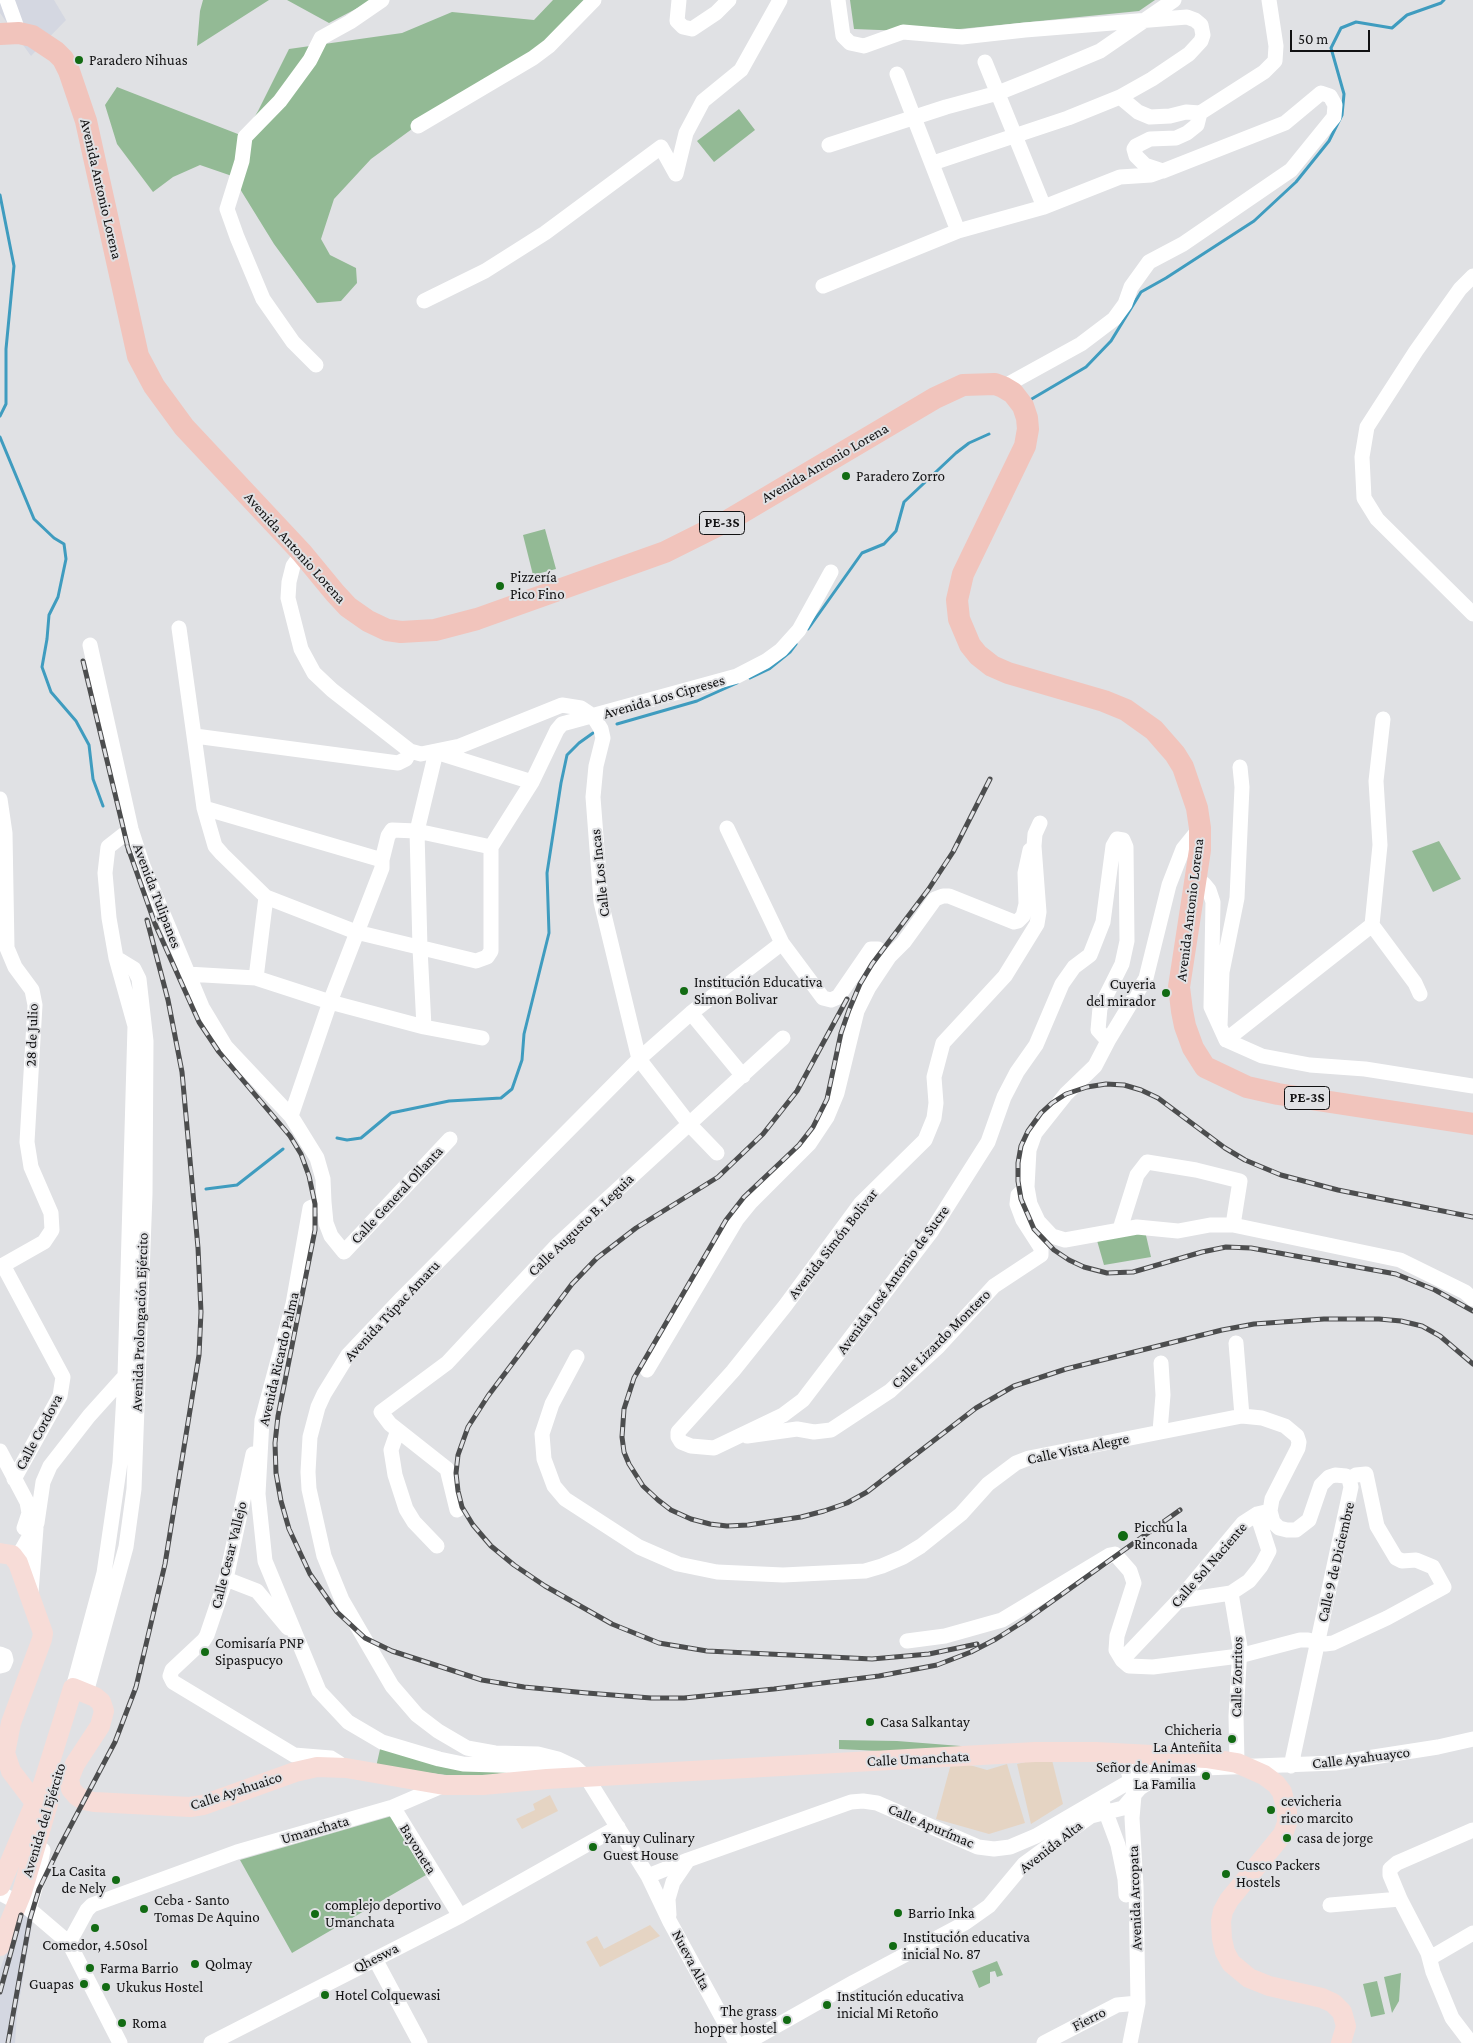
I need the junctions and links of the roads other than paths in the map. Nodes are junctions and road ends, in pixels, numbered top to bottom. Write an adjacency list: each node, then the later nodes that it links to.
1 (7, 0): 11 (street)
2 (382, 0): 28 (street)
3 (594, 0): 18 (street)
4 (679, 0): 5 (street)
5 (729, 0)
6 (780, 0): 27 (street)
7 (838, 0): 10 (street)
8 (1174, 0): 10 (street)
9 (1270, 0): 16 (street)
10 (1143, 22): 14 (street); 15 (street)
11 (10, 33): 30 (highway, Avenida Antonio Lorena / PE-3S)
12 (986, 62): 14 (street)
13 (897, 74): 17 (street)
14 (998, 93): 17 (street); 19 (street)
15 (1120, 97): 16 (street); 19 (street)
16 (1200, 113): 22 (street)
17 (914, 117): 20 (street); 21 (street)
18 (418, 126)
19 (1015, 136): 21 (street); 23 (street)
20 (829, 145)
21 (933, 163): 24 (street)
22 (1163, 171): 23 (street); 29 (street)
23 (1044, 207): 24 (street)
24 (958, 231): 26 (street)
25 (1473, 276): 32 (street)
26 (824, 286)
27 (424, 301)
28 (316, 365)
29 (1004, 387): 30 (highway, Avenida Antonio Lorena / PE-3S); 46 (highway, Avenida Antonio Lorena / PE-3S)
30 (302, 552): 38 (street)
31 (831, 572): 35 (street, Avenida Los Cipreses)
32 (1473, 614)
33 (180, 628): 37 (street)
34 (90, 645): 47 (street, Avenida Tulipanes)
35 (593, 716): 39 (street, Avenida Los Cipreses); 41 (street); 71 (street, Calle Los Incas)
36 (1383, 719): 54 (street)
37 (195, 736): 38 (street); 43 (street)
38 (410, 751): 39 (street, Avenida Los Cipreses)
39 (436, 752): 41 (street); 48 (street)
40 (1240, 767): 67 (street)
41 (532, 782): 50 (street)
42 (0, 799): 57 (street, 28 de Julio)
43 (204, 808): 51 (street); 53 (street)
44 (1040, 823): 49 (street, Avenida Simón Bolivar)
45 (727, 828): 56 (street)
46 (1200, 828): 52 (highway, Avenida Antonio Lorena / PE-3S); 70 (street)
47 (132, 829): 60 (street, Avenida Prolongación Ejército); 61 (street, Avenida Tulipanes)
48 (417, 831): 50 (street); 51 (street); 58 (street)
49 (1034, 846): 59 (street); 96 (street, Avenida Simón Bolivar)
50 (491, 847): 58 (street)
51 (382, 860): 55 (street)
52 (1195, 883): 67 (street); 76 (highway, Avenida Antonio Lorena / PE-3S)
53 (266, 897): 55 (street); 62 (street)
54 (1372, 925): 63 (street); 67 (street)
55 (356, 932): 58 (street); 64 (street)
56 (778, 946): 59 (street); 65 (street, Avenida Túpac Amaru)
57 (3, 948): 83 (street, 28 de Julio)
58 (420, 948): 66 (street)
59 (888, 957): 88 (street)
60 (116, 958): 89 (street, Avenida Prolongación Ejército); 116 (street, Avenida Prolongación Ejército)
61 (187, 974): 62 (street); 74 (street, Avenida Tulipanes)
62 (256, 978): 64 (street)
63 (1420, 994)
64 (330, 1002): 66 (street); 74 (street)
65 (691, 1013): 71 (street, Avenida Túpac Amaru); 72 (street)
66 (424, 1027): 68 (street)
67 (1223, 1034): 73 (street)
68 (482, 1038)
69 (783, 1038): 72 (street, Calle Augusto B. Leguia)
70 (1108, 1041): 79 (street); 90 (street, Avenida José Antonio de Sucre)
71 (639, 1059): 75 (street); 123 (street, Avenida Túpac Amaru)
72 (743, 1076): 75 (street, Calle Augusto B. Leguia)
73 (1473, 1086)
74 (291, 1116): 80 (street)
75 (690, 1124): 78 (street); 94 (street, Calle Augusto B. Leguia)
76 (1473, 1124)
77 (450, 1139): 80 (street, Calle General Ollanta)
78 (717, 1153)
79 (1027, 1188): 82 (street); 93 (street, Calle Lizardo Montero)
80 (324, 1202): 92 (street, Avenida Ricardo Palma)
81 (1233, 1225): 82 (street); 82 (street); 84 (street)
82 (1120, 1229)
83 (2, 1266): 98 (street, Calle Cordova)
84 (1470, 1294)
85 (1236, 1343): 91 (street)
86 (577, 1357): 95 (street, Calle Vista Alegre)
87 (1162, 1363): 95 (street)
88 (647, 1370)
89 (125, 1376): 102 (street); 116 (street, Avenida Prolongación Ejército)
90 (783, 1415): 93 (street); 96 (street)
91 (1242, 1416): 95 (street, Calle Vista Alegre); 101 (street, Calle Vista Alegre)
92 (262, 1420): 105 (street, Calle Cesar Vallejo); 109 (street, Avenida Ricardo Palma)
93 (797, 1429): 96 (street, Calle Lizardo Montero)
94 (398, 1430): 100 (street); 103 (street)
95 (1160, 1431)
96 (736, 1437)
97 (0, 1451): 98 (street)
98 (14, 1479): 104 (street)
99 (1349, 1479): 101 (street); 111 (street, Calle 9 de Diciembre); 111 (street)
100 (456, 1510)
101 (1263, 1513): 106 (street); 108 (street, Calle Sol Naciente)
102 (37, 1523): 104 (street); 107 (street)
103 (437, 1546)
104 (9, 1556): 107 (main road)
105 (226, 1579): 109 (street); 122 (street, Calle Cesar Vallejo)
106 (1230, 1593): 108 (street); 113 (street, Calle Zorritos)
107 (31, 1599): 118 (main road)
108 (1178, 1601): 114 (street, Calle Sol Naciente)
109 (296, 1638): 123 (street, Avenida Ricardo Palma)
110 (906, 1641): 114 (street)
111 (1318, 1642): 113 (street); 121 (street, Calle 9 de Diciembre)
112 (0, 1654): 115 (street)
113 (1239, 1656): 114 (street); 120 (street, Calle Zorritos)
114 (1122, 1660)
115 (0, 1666)
116 (80, 1690): 122 (main road, Calle Ayahuaico); 126 (main road, Avenida del Ejército)
117 (1473, 1739): 121 (street, Calle Ayahuayco)
118 (3, 1752): 126 (main road)
119 (1122, 1753): 120 (main road, Calle Umanchata); 123 (main road, Calle Umanchata); 125 (street, Avenida Arcopata)
120 (1243, 1764): 121 (street, Calle Ayahuayco); 125 (street, Calle Apurímac); 156 (main road)
121 (1291, 1766)
122 (346, 1768): 124 (main road, Calle Ayahuaico)
123 (581, 1772): 124 (main road, Umanchata); 129 (street, Nueva Alta)
124 (444, 1785): 128 (street, Umanchata)
125 (1132, 1788): 127 (street, Calle Apurímac); 147 (street, Avenida Arcopata)
126 (44, 1797): 135 (main road, Avenida del Ejército); 139 (street); 144 (main road, Avenida del Ejército)
127 (1103, 1805): 131 (street, Calle Apurímac); 133 (street, Avenida Alta); 147 (street, Avenida Arcopata)
128 (393, 1807): 140 (street, Bayoneta); 143 (street, Umanchata)
129 (618, 1827): 134 (street, Nueva Alta); 140 (street, Qheswa)
130 (1473, 1830): 137 (street)
131 (1010, 1847): 132 (street, Calle Apurímac); 133 (street)
132 (688, 1860): 134 (street, Calle Apurímac); 141 (street)
133 (1024, 1864): 152 (street, Avenida Alta)
134 (648, 1876): 141 (street, Nueva Alta)
135 (0, 1886)
136 (0, 1893): 139 (street)
137 (1400, 1900): 138 (street); 145 (street)
138 (1330, 1905)
139 (28, 1909): 143 (street)
140 (460, 1916): 146 (street, Qheswa)
141 (670, 1922): 151 (street, Nueva Alta)
142 (1473, 1933): 145 (street)
143 (69, 1943): 148 (street)
144 (0, 1946)
145 (1430, 1958): 157 (street)
146 (375, 1959): 149 (street, Qheswa); 150 (street)
147 (1134, 2003): 153 (street, Fierro); 154 (street, Avenida Arcopata); 155 (street, Avenida Arcopata)
148 (120, 2043)
149 (211, 2043)
150 (420, 2043)
151 (736, 2043)
152 (746, 2043)
153 (1044, 2043)
154 (1122, 2043)
155 (1130, 2043)
156 (1341, 2043)
157 (1471, 2043)

